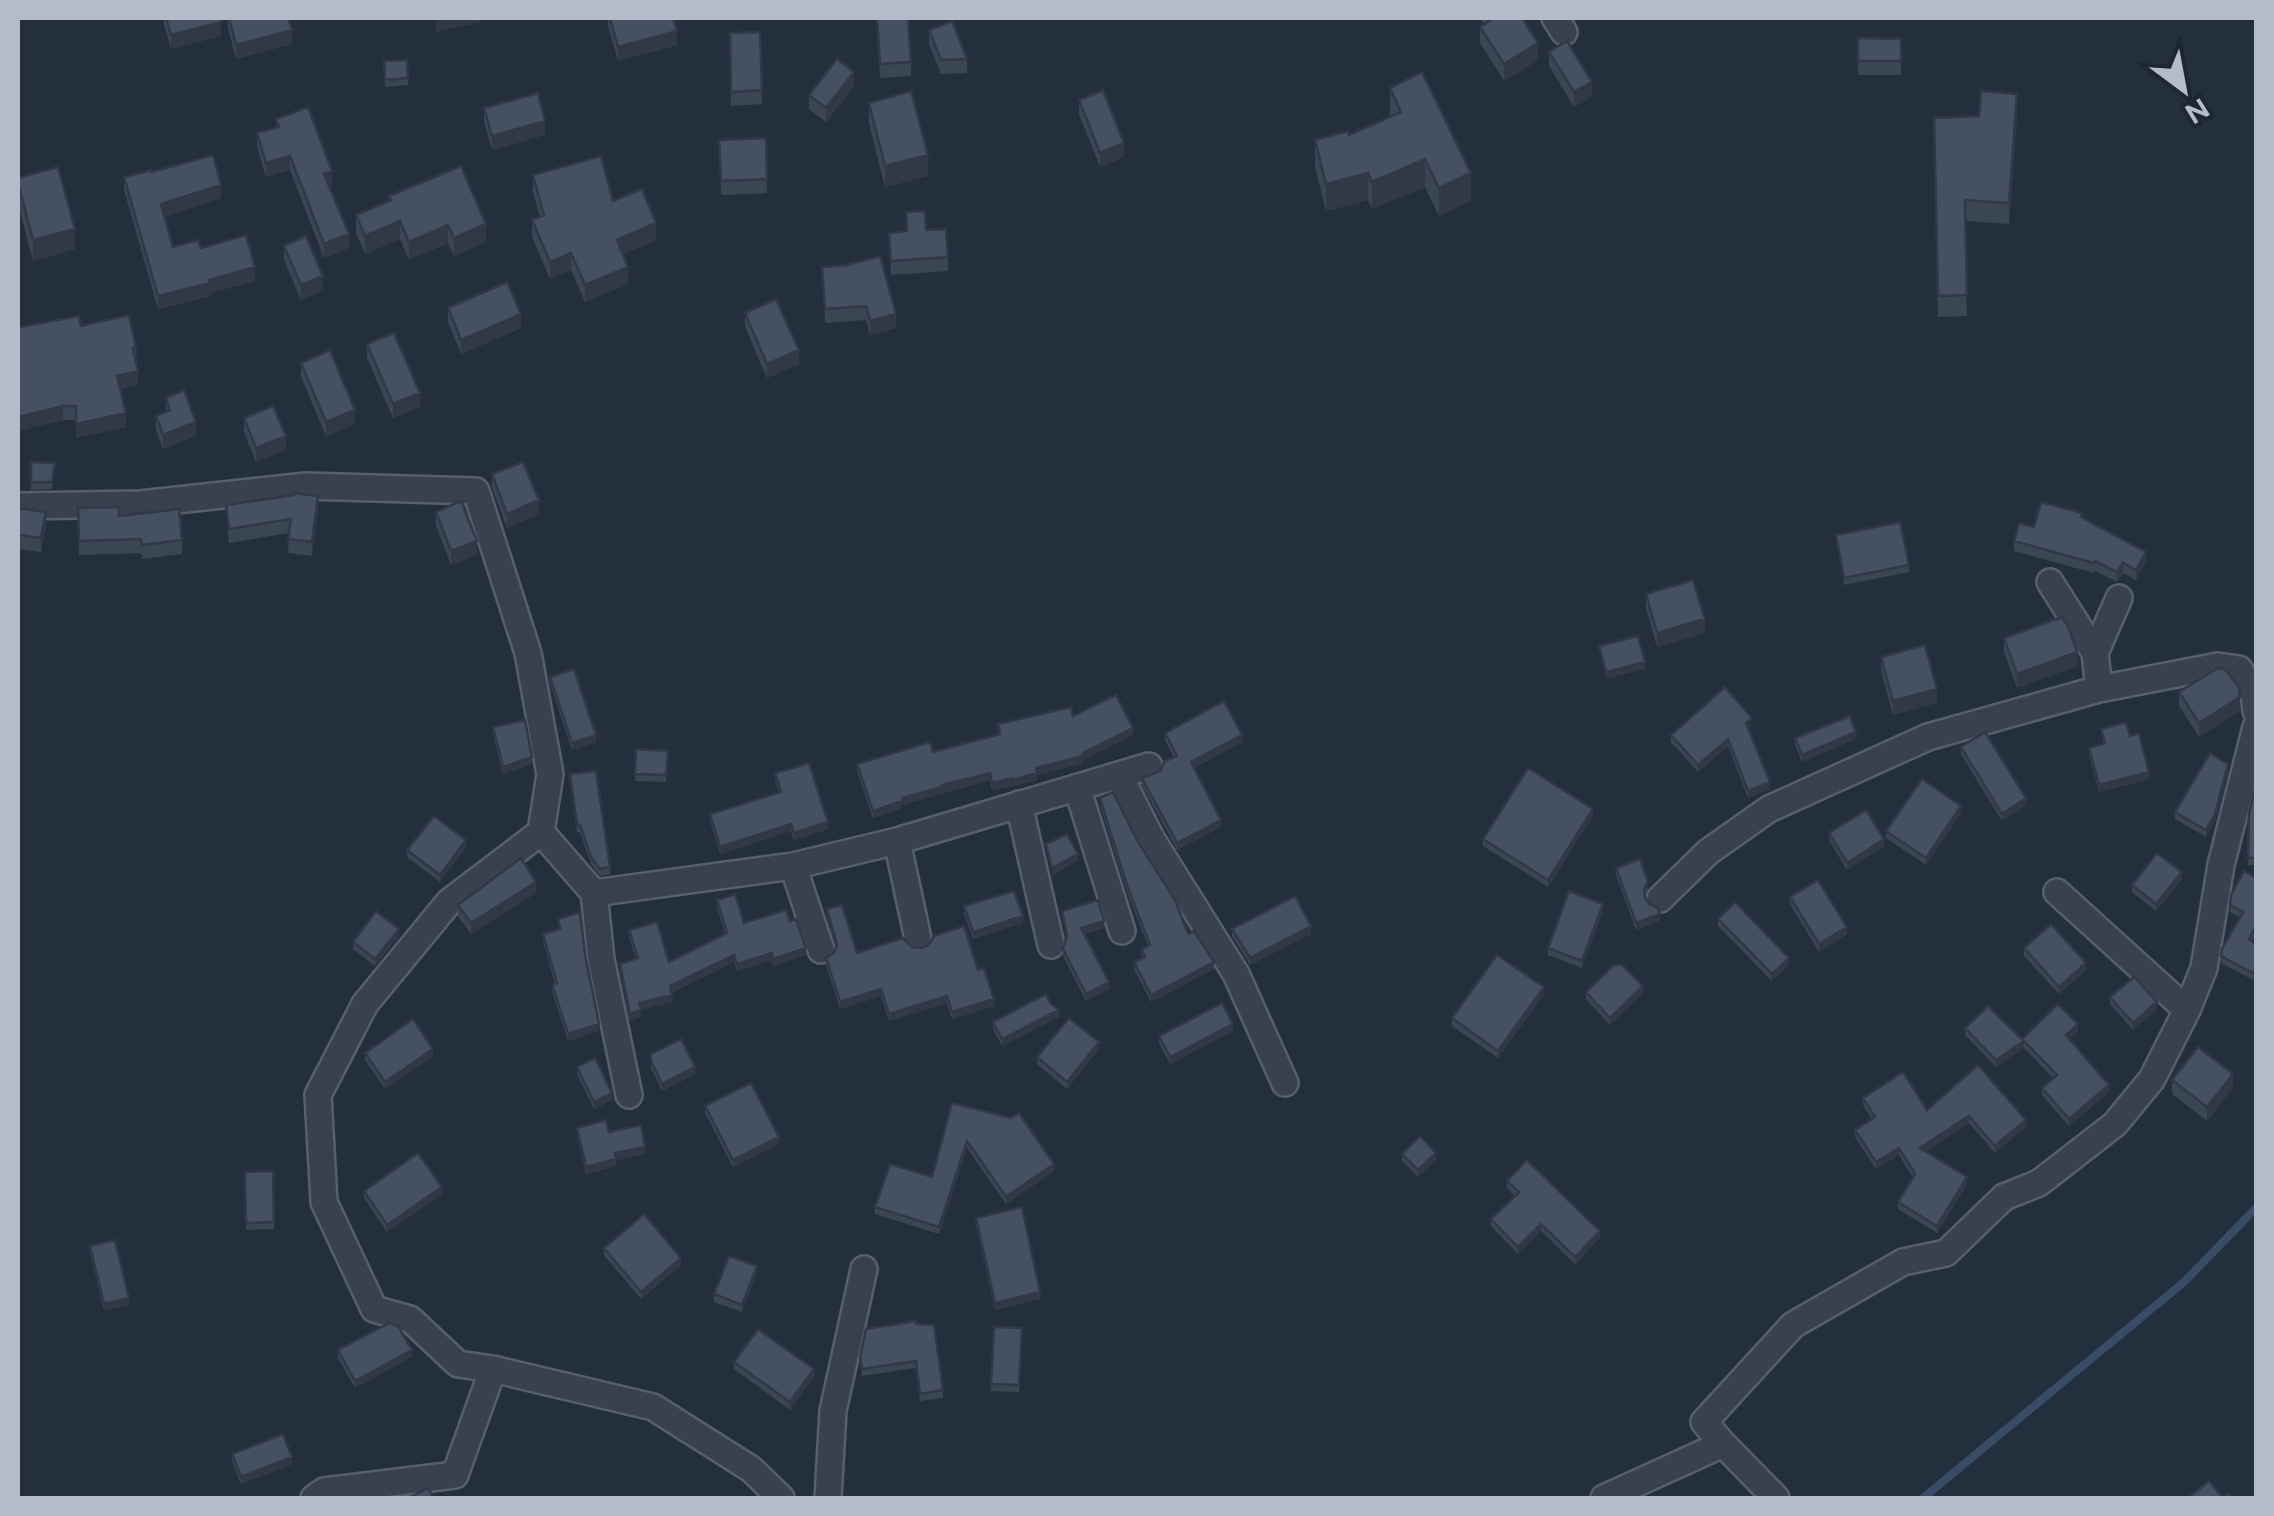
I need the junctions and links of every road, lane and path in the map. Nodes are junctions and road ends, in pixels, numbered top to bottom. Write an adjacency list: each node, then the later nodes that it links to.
1 (18, 506): 12 (street)
2 (2050, 582): 4 (street)
3 (2119, 598): 4 (street)
4 (2095, 653): 5 (street)
5 (2099, 689): 6 (street); 17 (street)
6 (2256, 711)
7 (2256, 727): 22 (street)
8 (1148, 766): 9 (street)
9 (1119, 774): 10 (street); 23 (street)
10 (1076, 787): 11 (street); 18 (street)
11 (1019, 804): 13 (street); 20 (street)
12 (541, 832): 16 (street); 26 (street)
13 (897, 841): 14 (street); 19 (street)
14 (793, 866): 16 (street); 21 (street)
15 (2057, 892): 22 (street)
16 (594, 893): 24 (street)
17 (1660, 899)
18 (1122, 931)
19 (918, 940)
20 (1051, 945)
21 (820, 950)
22 (2187, 1010): 27 (street)
23 (1285, 1083)
24 (629, 1094)
25 (864, 1269): 30 (street)
26 (493, 1370): 28 (street); 29 (street)
27 (1723, 1444): 31 (street); 32 (street)
28 (314, 1498)
29 (781, 1498)
30 (828, 1498)
31 (1604, 1498)
32 (1776, 1498)

